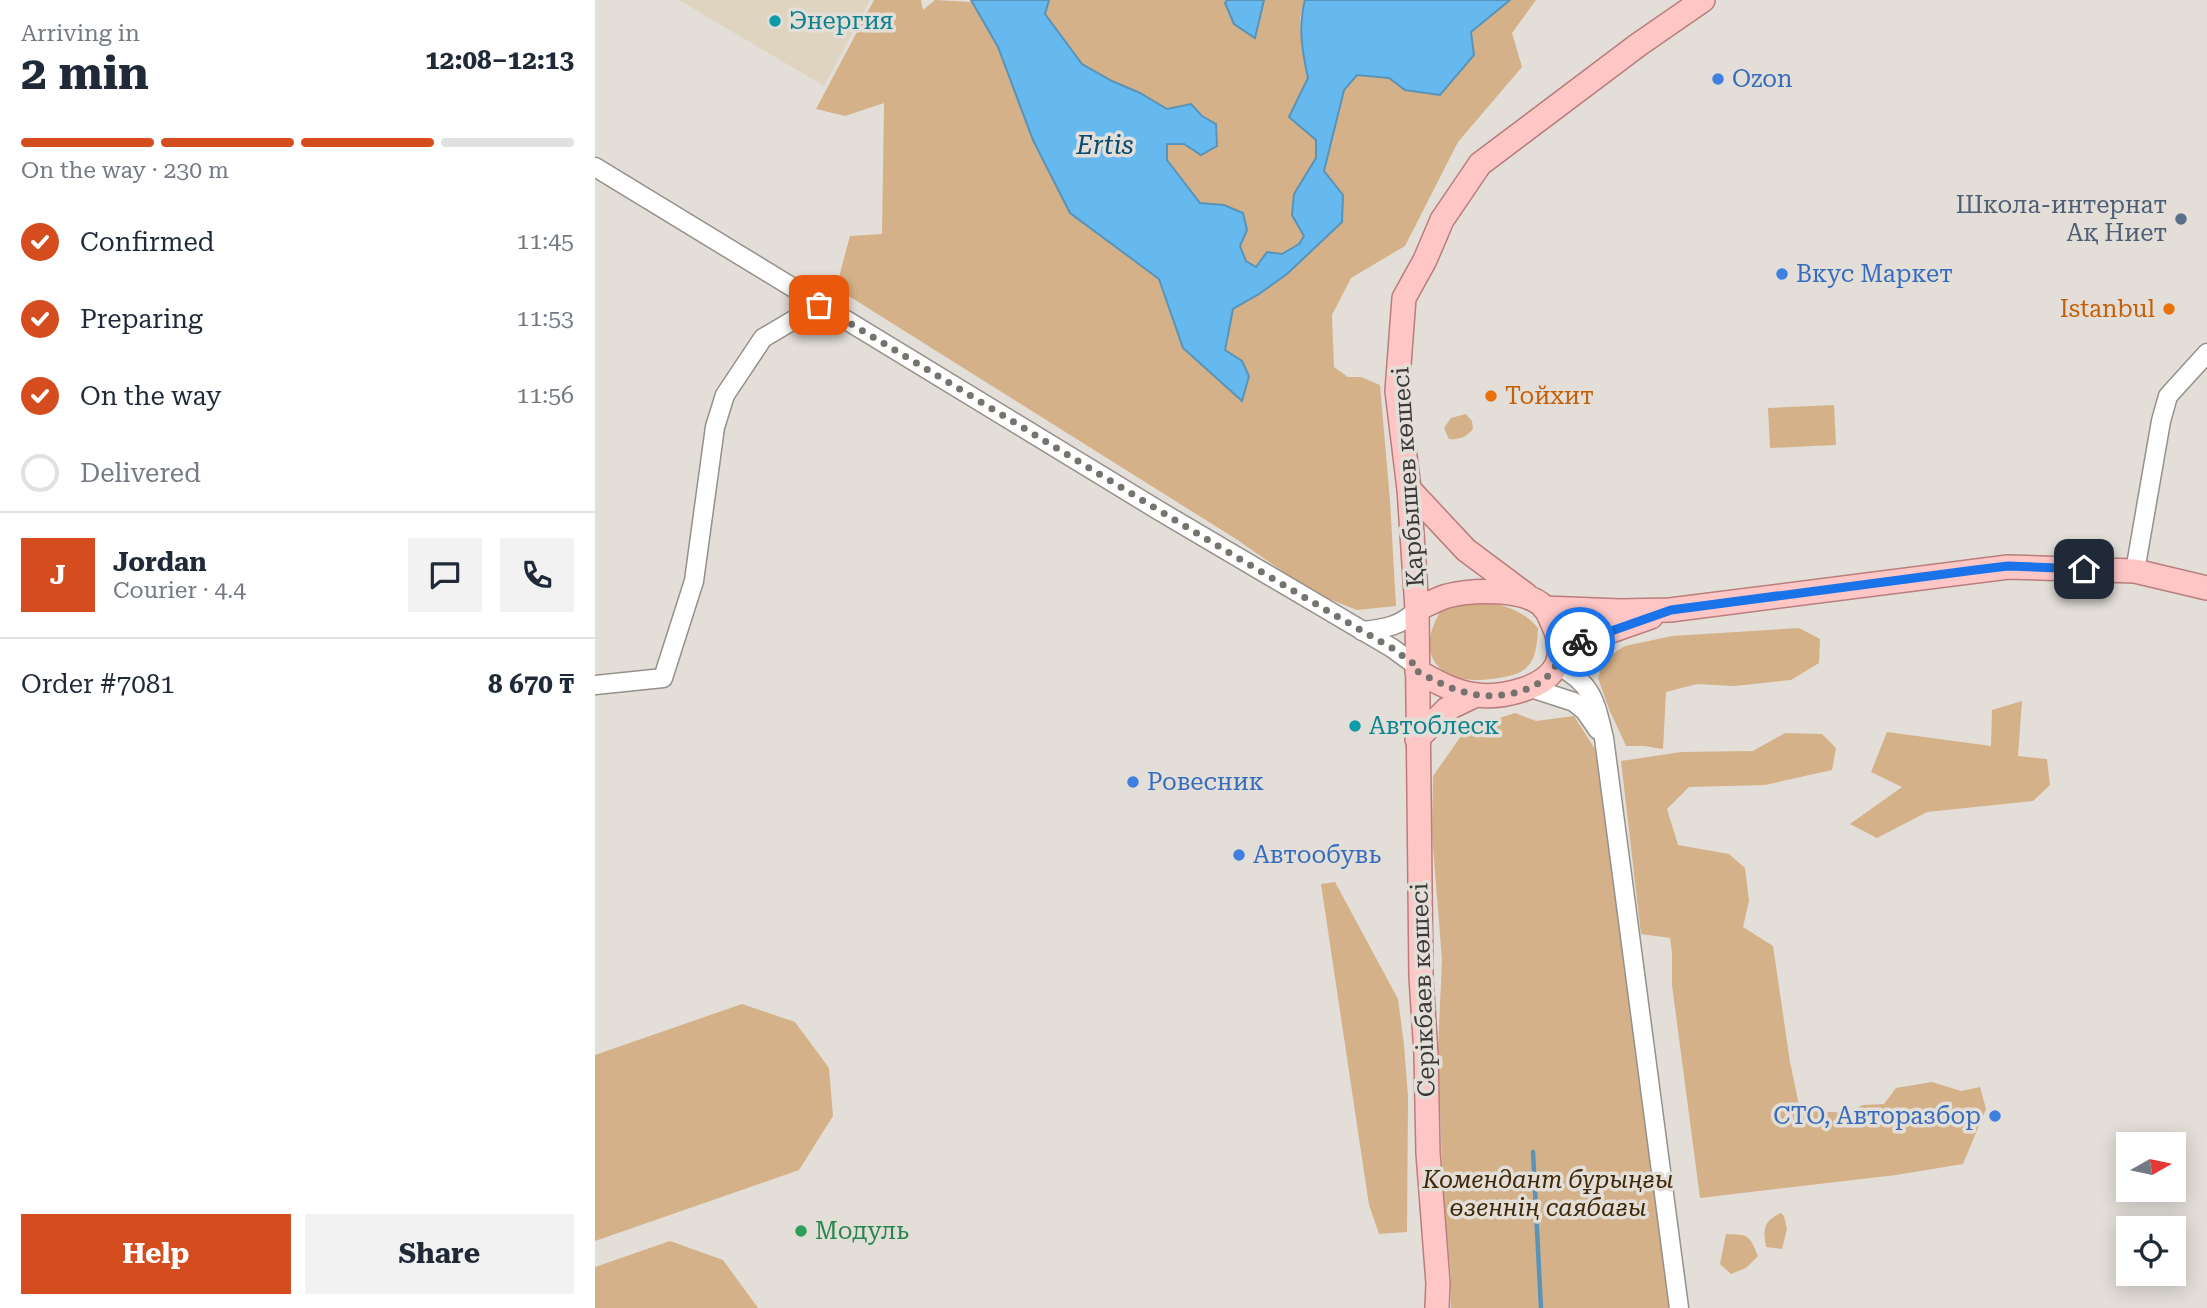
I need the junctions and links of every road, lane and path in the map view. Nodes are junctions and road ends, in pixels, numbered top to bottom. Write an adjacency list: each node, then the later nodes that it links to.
1 (1703, 0): 5 (main road, Қарбышев көшесі)
2 (595, 167): 3 (street)
3 (819, 305): 11 (street); 14 (street)
4 (2207, 352): 6 (street)
5 (1409, 489): 8 (main road); 9 (main road, Қарбышев көшесі)
6 (2135, 571): 7 (main road); 10 (main road)
7 (2207, 588)
8 (1537, 603): 9 (main road); 10 (main road); 12 (main road)
9 (1417, 609): 11 (street); 13 (main road, Қарбышев көшесі)
10 (1671, 610): 12 (main road)
11 (1362, 631): 13 (street)
12 (1558, 657): 15 (main road); 17 (street)
13 (1418, 669): 16 (main road); 18 (main road, Серікбаев көшесі)
14 (595, 685)
15 (1531, 688): 16 (main road); 17 (street)
16 (1476, 695): 18 (main road)
17 (1604, 738): 20 (street)
18 (1417, 739): 19 (main road, Серікбаев көшесі)
19 (1437, 1308)
20 (1679, 1308)

